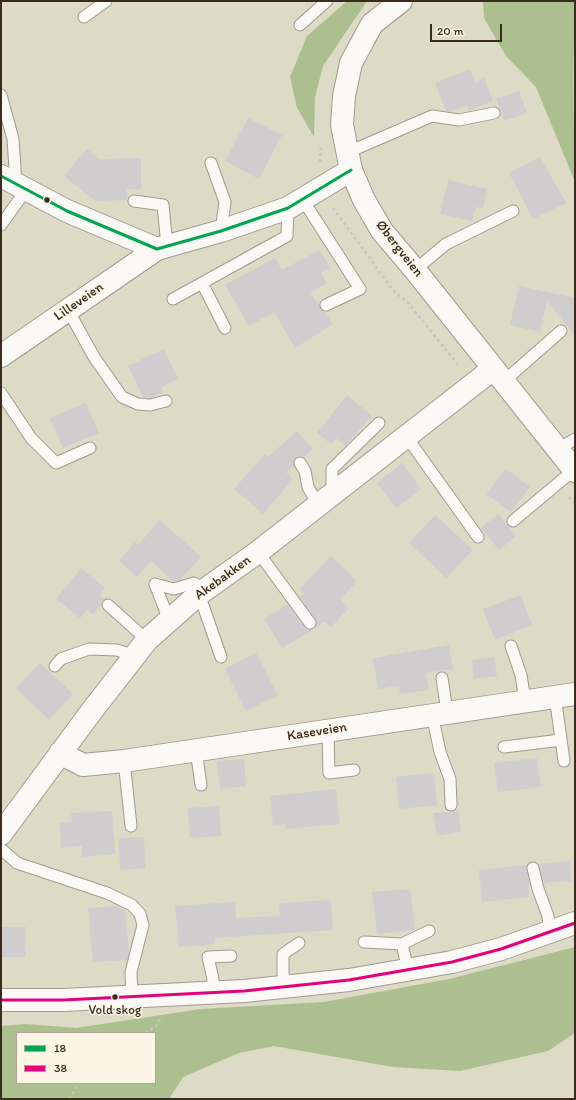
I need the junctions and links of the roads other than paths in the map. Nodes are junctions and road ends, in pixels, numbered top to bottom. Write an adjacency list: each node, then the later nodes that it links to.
1 (106, 1): 4 (lane)
2 (327, 1): 5 (lane)
3 (401, 1): 8 (street, Øbergveien)
4 (84, 17)
5 (300, 25)
6 (1, 95): 10 (lane)
7 (494, 113): 8 (lane)
8 (349, 161): 11 (street, Lilleveien); 17 (street, Øbergveien)
9 (211, 163): 15 (lane)
10 (14, 183): 14 (lane); 16 (street)
11 (304, 199): 15 (street, Lilleveien); 18 (lane); 20 (lane)
12 (134, 202): 16 (lane)
13 (513, 211): 17 (lane)
14 (1, 225)
15 (221, 231): 16 (street, Lilleveien)
16 (162, 247): 21 (street, Lilleveien)
17 (415, 270): 25 (street, Øbergveien)
18 (202, 283): 19 (lane); 22 (lane)
19 (173, 298)
20 (326, 305)
21 (68, 310): 24 (street, Lilleveien); 27 (lane)
22 (225, 328)
23 (561, 331): 25 (lane)
24 (1, 356)
25 (498, 375): 29 (street, Akebakken); 30 (street, Øbergveien)
26 (1, 393): 31 (lane)
27 (166, 401)
28 (379, 423): 34 (lane)
29 (406, 436): 34 (street, Akebakken); 36 (lane)
30 (566, 444): 33 (street, Øbergveien)
31 (90, 448)
32 (300, 463): 34 (lane)
33 (575, 470): 35 (lane)
34 (325, 499): 37 (street, Akebakken)
35 (513, 521)
36 (478, 537)
37 (258, 552): 38 (street, Akebakken); 41 (lane)
38 (202, 592): 40 (street, Akebakken); 40 (lane); 44 (lane)
39 (108, 605): 43 (lane)
40 (169, 620): 43 (street, Akebakken)
41 (310, 623)
42 (511, 646): 48 (lane)
43 (141, 648): 45 (lane); 54 (street, Akebakken)
44 (221, 657)
45 (55, 666)
46 (442, 678): 49 (lane)
47 (565, 695): 48 (street, Kaseveien); 51 (lane)
48 (525, 701): 49 (street, Kaseveien)
49 (440, 713): 50 (street, Kaseveien); 59 (lane)
50 (328, 730): 53 (street, Kaseveien); 57 (lane)
51 (561, 740): 52 (lane); 56 (lane)
52 (504, 746)
53 (196, 750): 55 (street, Kaseveien); 58 (lane)
54 (60, 753): 55 (street, Kaseveien); 61 (street, Akebakken)
55 (124, 761): 60 (lane)
56 (564, 761)
57 (354, 770)
58 (201, 785)
59 (452, 805)
60 (131, 826)
61 (1, 834)
62 (1, 849): 74 (lane)
63 (533, 868): 66 (lane)
64 (575, 923): 66 (street)
65 (429, 931): 69 (lane)
66 (550, 933): 71 (street)
67 (364, 942): 69 (lane)
68 (299, 943): 72 (lane)
69 (402, 944): 71 (lane)
70 (231, 956): 73 (lane)
71 (408, 970): 72 (street)
72 (285, 987): 73 (street)
73 (212, 992): 74 (street)
74 (132, 996): 75 (street)
75 (1, 1000)

